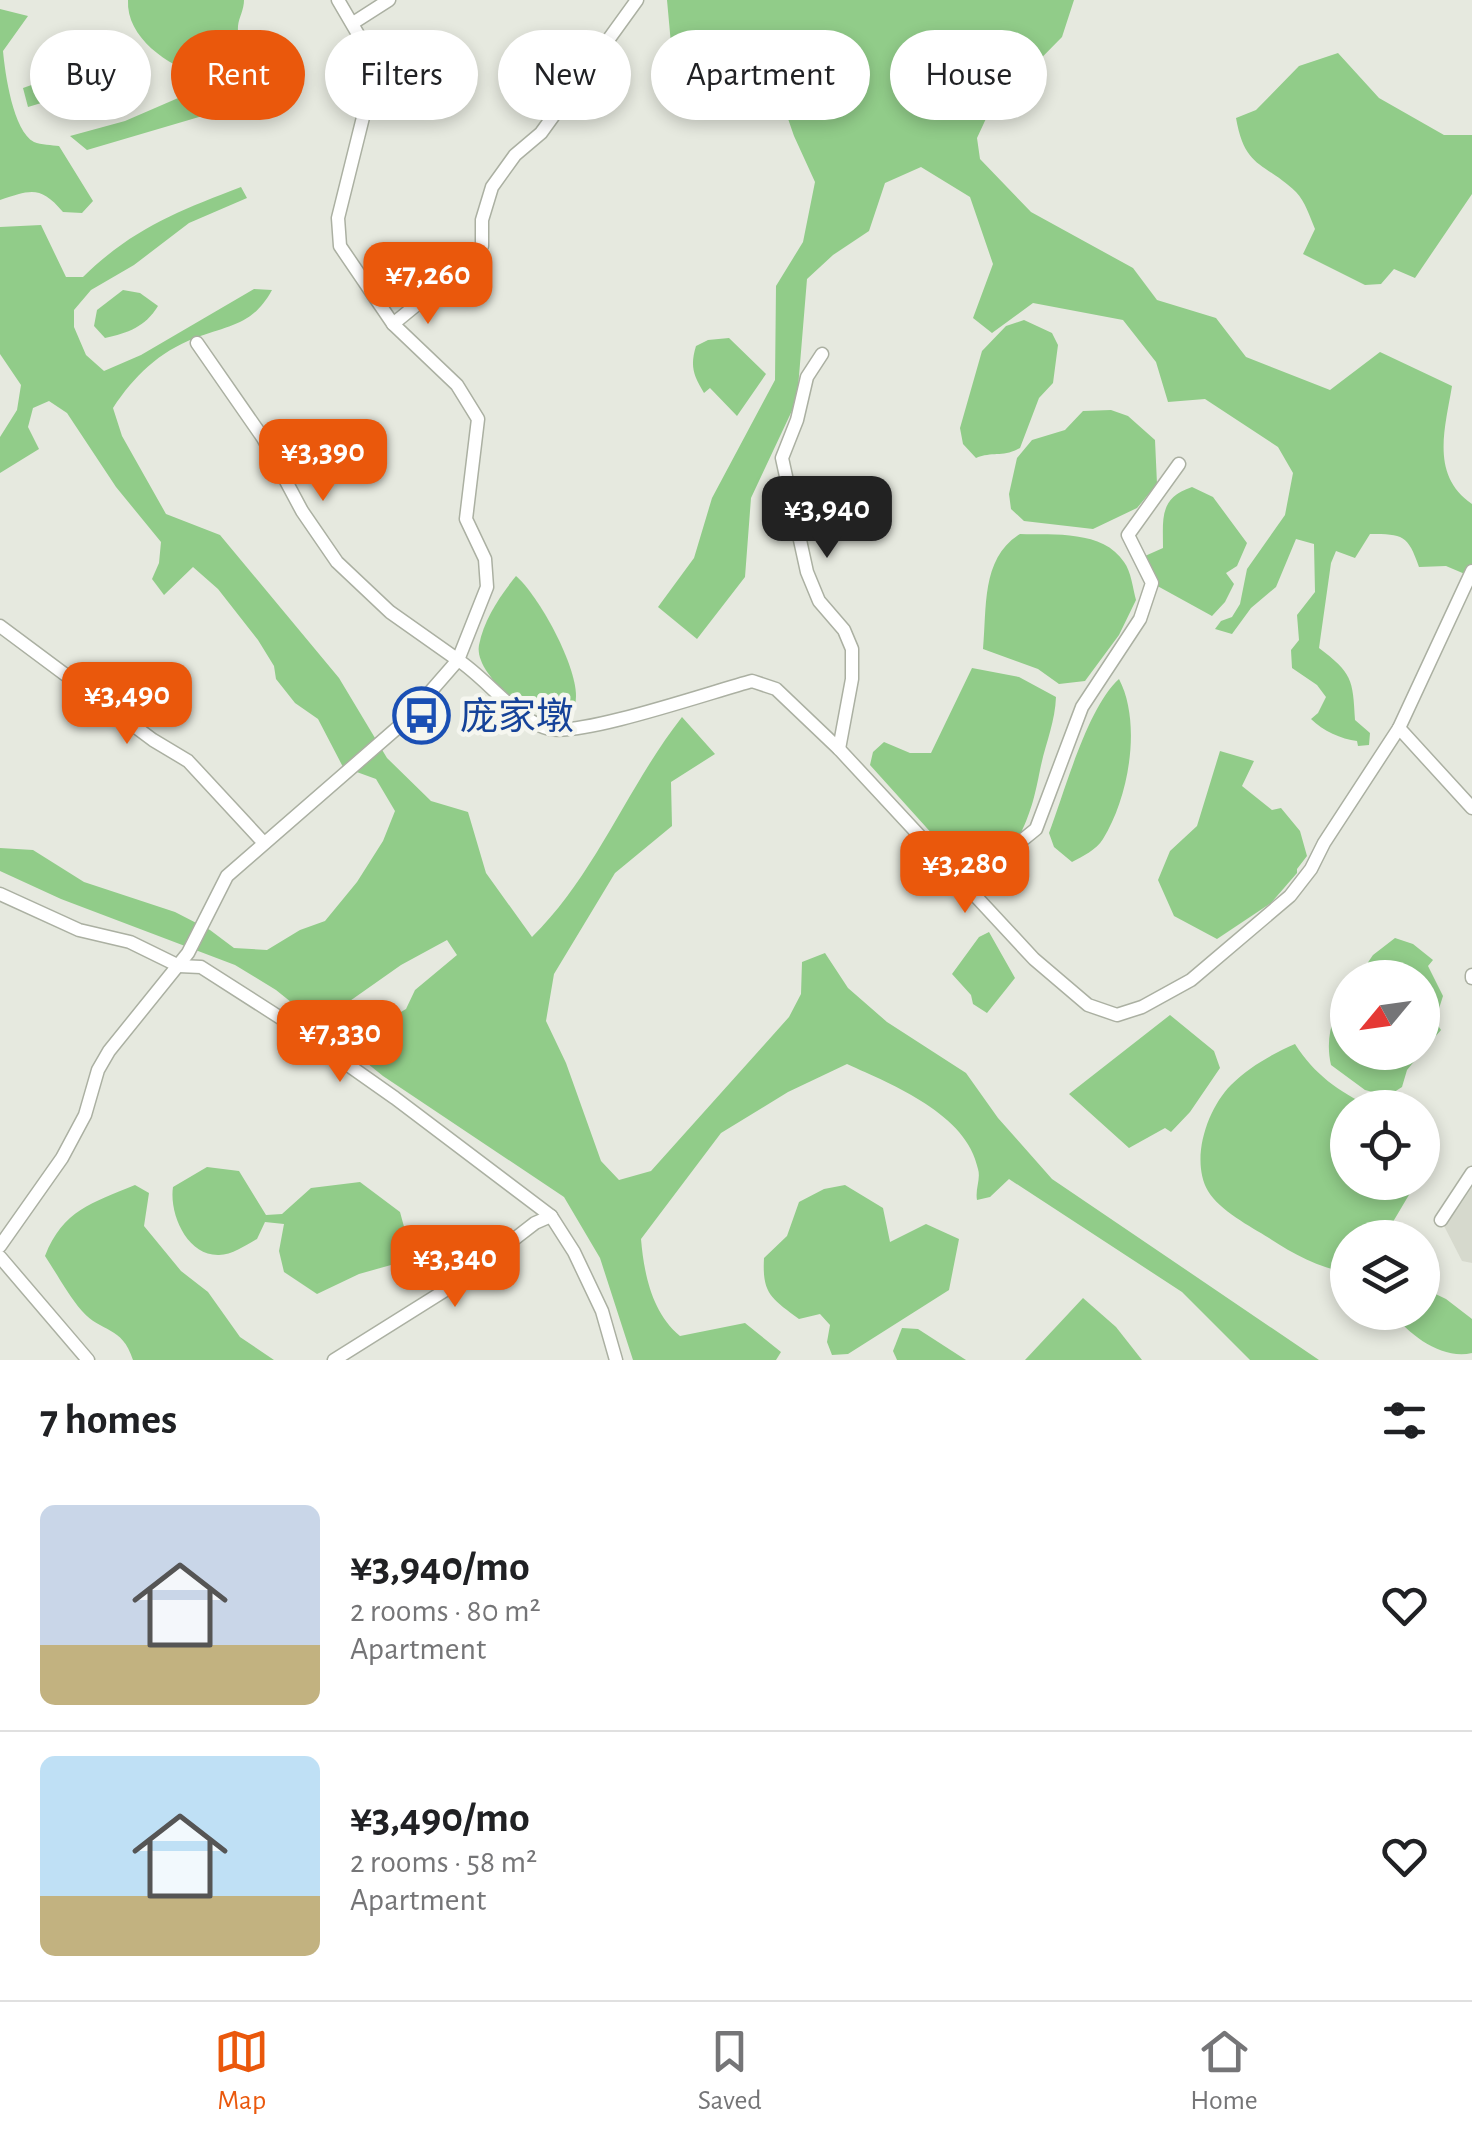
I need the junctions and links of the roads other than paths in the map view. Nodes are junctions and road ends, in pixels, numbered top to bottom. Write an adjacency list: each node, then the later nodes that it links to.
1 (338, 0): 4 (street)
2 (389, 0): 4 (street)
3 (636, 0): 5 (street)
4 (353, 24): 5 (street)
5 (394, 324): 11 (street)
6 (197, 343): 11 (street)
7 (822, 354): 13 (street)
8 (1179, 464): 16 (street)
9 (1469, 576): 12 (street)
10 (0, 626): 15 (street)
11 (458, 660): 13 (street); 15 (street)
12 (1400, 728): 14 (street); 16 (street)
13 (839, 749): 16 (street)
14 (1472, 808)
15 (264, 844): 18 (street)
16 (966, 886)
17 (0, 894): 18 (street)
18 (179, 966): 20 (street); 22 (street)
19 (1472, 1173): 21 (street)
20 (552, 1216): 25 (street); 26 (street)
21 (1441, 1220)
22 (0, 1246)
23 (0, 1257): 24 (street)
24 (88, 1360)
25 (334, 1360)
26 (616, 1360)

